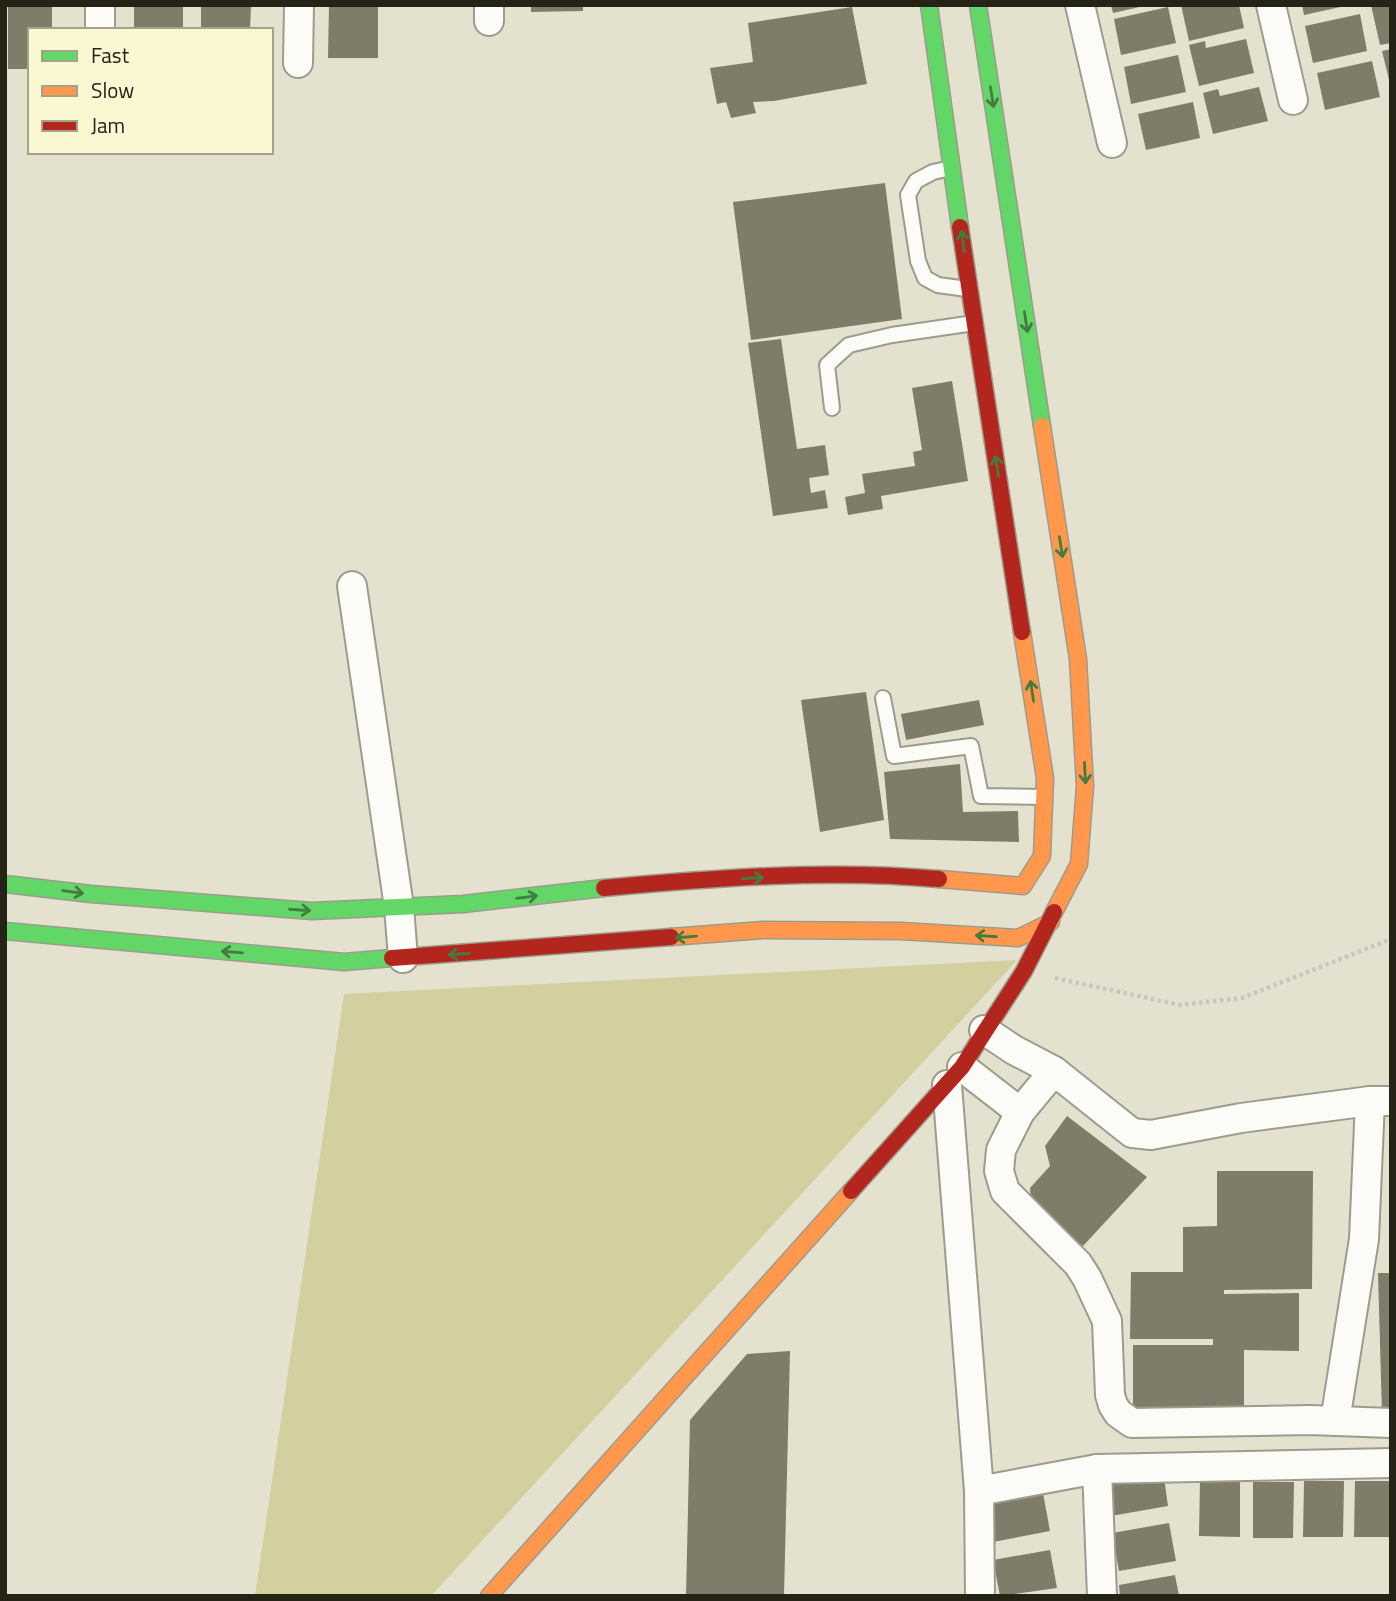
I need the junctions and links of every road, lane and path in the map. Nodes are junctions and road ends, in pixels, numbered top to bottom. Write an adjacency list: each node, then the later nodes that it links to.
1 (100, 5): 7 (street)
2 (299, 5): 8 (street)
3 (929, 5): 11 (street)
4 (978, 5): 20 (street, one-way to 20)
5 (1080, 5): 10 (street)
6 (1271, 5): 9 (street)
7 (100, 28)
8 (298, 63)
9 (1293, 100)
10 (1112, 144)
11 (952, 168): 12 (street, one-way to 11); 12 (lane)
12 (970, 289): 13 (street)
13 (975, 323): 14 (lane); 17 (street, one-way to 13)
14 (832, 408)
15 (352, 586): 19 (street)
16 (883, 698): 17 (lane)
17 (1044, 797): 19 (street, one-way to 17)
18 (5, 884): 19 (street, one-way to 19)
19 (399, 907): 23 (street)
20 (1051, 922): 23 (street, one-way to 23); 24 (street)
21 (5, 931): 23 (street, one-way to 21)
22 (1391, 939): 24 (path)
23 (403, 958)
24 (1024, 971): 25 (street)
25 (984, 1030): 26 (street); 27 (street)
26 (1054, 1071): 28 (street); 29 (street)
27 (955, 1076): 29 (street); 34 (street); 35 (street)
28 (1380, 1101): 30 (street)
29 (1020, 1112): 30 (street)
30 (1335, 1421): 31 (street)
31 (1391, 1423)
32 (1391, 1463): 33 (street)
33 (1097, 1469): 34 (street); 37 (street)
34 (979, 1491): 36 (street)
35 (489, 1596)
36 (980, 1596)
37 (1102, 1596)

